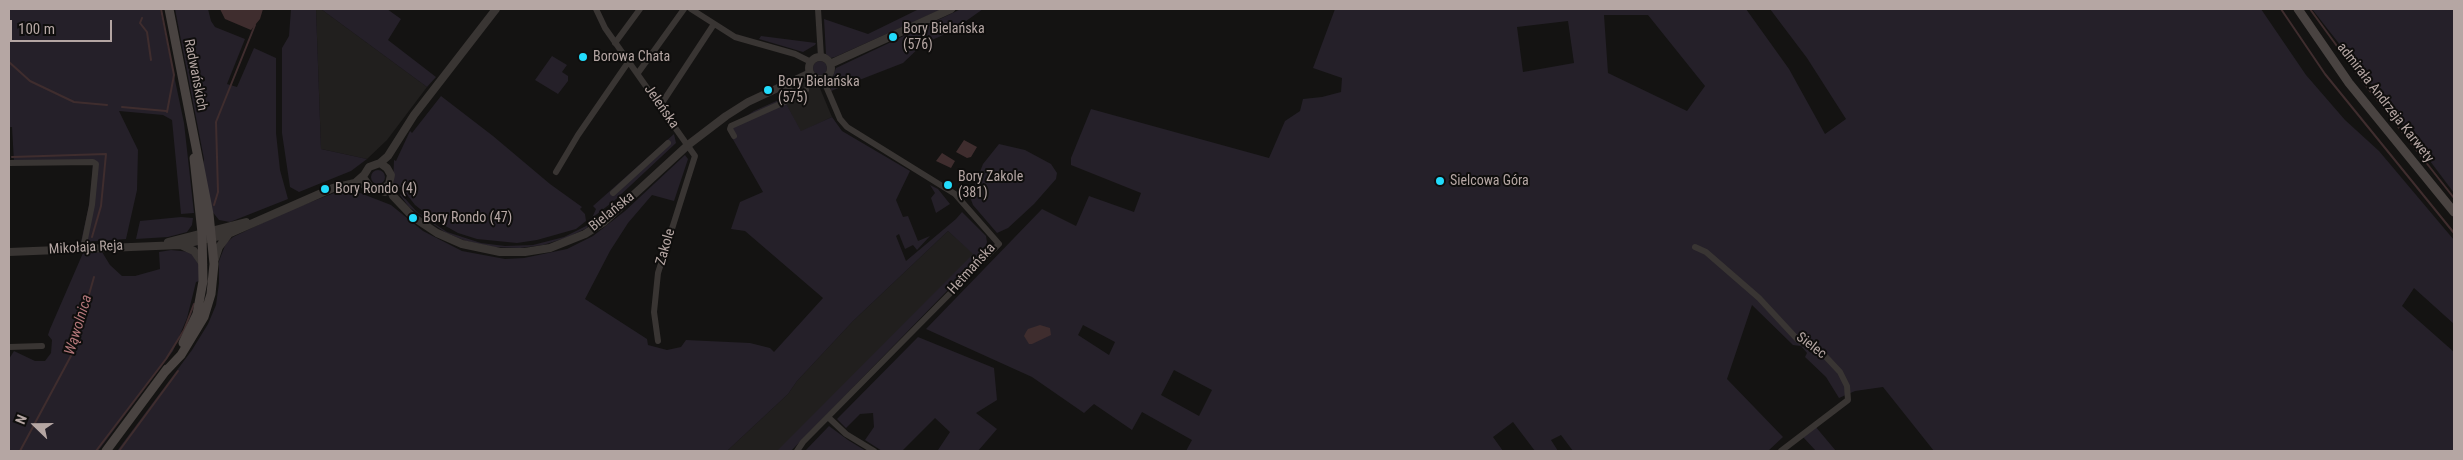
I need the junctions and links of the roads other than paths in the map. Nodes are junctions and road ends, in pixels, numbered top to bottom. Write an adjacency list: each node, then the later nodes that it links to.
1 (169, 9): 25 (main road, Radwańskich)
2 (496, 9): 29 (street)
3 (596, 9): 11 (street, Jeleńska)
4 (640, 9): 11 (street)
5 (684, 9): 16 (street)
6 (691, 9): 10 (street)
7 (818, 9): 12 (street)
8 (952, 9): 15 (street)
9 (2298, 9): 36 (main road, admirała Andrzeja Karwety)
10 (714, 24): 14 (street); 22 (street)
11 (615, 42): 13 (street, Jeleńska)
12 (821, 57): 14 (street); 15 (street)
13 (630, 61): 16 (street, Jeleńska); 30 (street)
14 (811, 62): 17 (street)
15 (830, 64): 18 (street)
16 (638, 73): 22 (street, Jeleńska)
17 (810, 73): 18 (street); 19 (street, Bielańska)
18 (823, 78): 52 (street, Hetmańska)
19 (786, 83): 21 (street); 26 (street, Bielańska)
20 (806, 90): 21 (street)
21 (794, 98): 23 (street)
22 (660, 106): 26 (street, Jeleńska)
23 (734, 136)
24 (668, 143): 35 (street)
25 (194, 145): 39 (main road, Radwańskich); 40 (main road, Radwańskich)
26 (688, 145): 27 (street, Jeleńska); 34 (street, Bielańska)
27 (694, 155): 48 (street, Zakole)
28 (9, 164): 44 (street)
29 (383, 165): 31 (street); 34 (street)
30 (556, 172)
31 (364, 175): 32 (street); 33 (street)
32 (355, 183): 33 (street, Mikołaja Reja); 37 (street, Mikołaja Reja)
33 (366, 184): 34 (street)
34 (385, 187)
35 (613, 193)
36 (2454, 212)
37 (265, 217): 38 (street, Mikołaja Reja); 39 (street, Mikołaja Reja)
38 (228, 234): 39 (street, Mikołaja Reja); 47 (street)
39 (212, 235): 40 (street, Mikołaja Reja); 47 (main road, Radwańskich)
40 (202, 236): 41 (street, Mikołaja Reja); 42 (street, Mikołaja Reja); 46 (main road, Radwańskich)
41 (163, 244): 42 (street, Mikołaja Reja); 44 (street, Mikołaja Reja)
42 (180, 245): 46 (street)
43 (1695, 247): 56 (street, Sielec)
44 (83, 249): 45 (street, Mikołaja Reja)
45 (9, 252)
46 (203, 264): 51 (main road, Radwańskich)
47 (214, 264): 51 (main road, Radwańskich)
48 (658, 341)
49 (42, 346): 50 (street)
50 (9, 347)
51 (164, 373): 53 (main road)
52 (828, 417): 54 (street, Hetmańska); 55 (street)
53 (106, 451)
54 (797, 451)
55 (874, 451)
56 (1780, 451)

